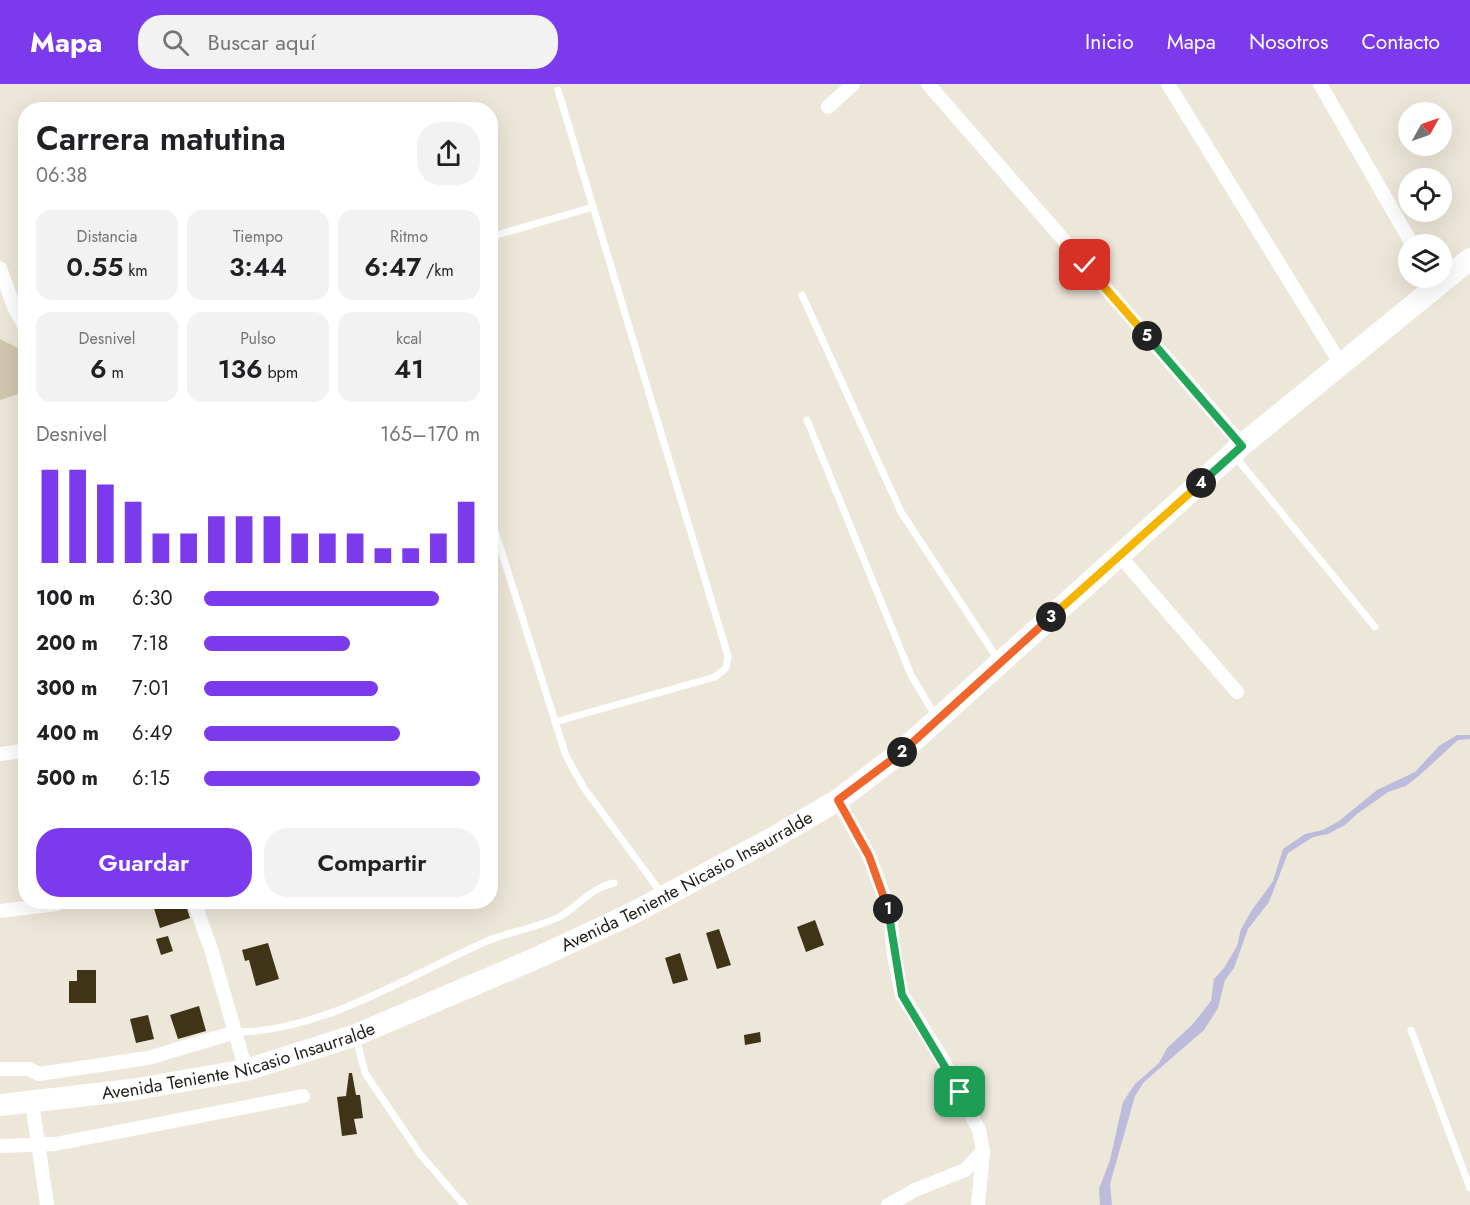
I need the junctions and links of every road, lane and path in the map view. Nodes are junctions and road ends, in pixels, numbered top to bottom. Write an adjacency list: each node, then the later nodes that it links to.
1 (853, 84): 6 (street)
2 (928, 84): 19 (street)
3 (1168, 84): 17 (street)
4 (1320, 84): 8 (street)
5 (558, 90): 7 (lane)
6 (828, 107)
7 (593, 207): 9 (lane); 26 (lane)
8 (1406, 234)
9 (498, 235)
10 (1470, 259): 12 (main road, Avenida Teniente Nicasio Insaurralde)
11 (0, 268): 15 (street)
12 (1452, 270)
13 (1427, 288): 17 (main road, Avenida Teniente Nicasio Insaurralde)
14 (802, 295): 23 (lane)
15 (7, 308): 16 (street)
16 (18, 320)
17 (1342, 366): 19 (main road, Avenida Teniente Nicasio Insaurralde)
18 (807, 420): 25 (lane)
19 (1238, 450): 21 (main road, Avenida Teniente Nicasio Insaurralde); 22 (lane)
20 (498, 540): 26 (lane)
21 (1120, 556): 23 (main road, Avenida Teniente Nicasio Insaurralde); 24 (street)
22 (1375, 627)
23 (1000, 663): 25 (main road, Avenida Teniente Nicasio Insaurralde)
24 (1237, 692)
25 (938, 720): 29 (main road, Avenida Teniente Nicasio Insaurralde)
26 (555, 722): 31 (lane)
27 (18, 752): 28 (street)
28 (0, 754)
29 (838, 800): 31 (main road, Avenida Teniente Nicasio Insaurralde); 45 (street)
30 (614, 883): 36 (lane)
31 (664, 897): 37 (main road, Avenida Teniente Nicasio Insaurralde)
32 (18, 908): 34 (street)
33 (196, 909): 36 (street)
34 (0, 910)
35 (1411, 1030): 46 (lane)
36 (236, 1032): 38 (street); 39 (street)
37 (356, 1035): 39 (main road, Avenida Teniente Nicasio Insaurralde); 48 (lane)
38 (0, 1069)
39 (246, 1070): 41 (main road, Avenida Teniente Nicasio Insaurralde)
40 (303, 1096): 43 (street)
41 (32, 1102): 42 (main road, Avenida Teniente Nicasio Insaurralde); 43 (street)
42 (0, 1104)
43 (38, 1144): 44 (street); 47 (street)
44 (0, 1146)
45 (982, 1151): 49 (street); 50 (street)
46 (1470, 1188)
47 (47, 1205)
48 (464, 1205)
49 (888, 1205)
50 (978, 1205)

